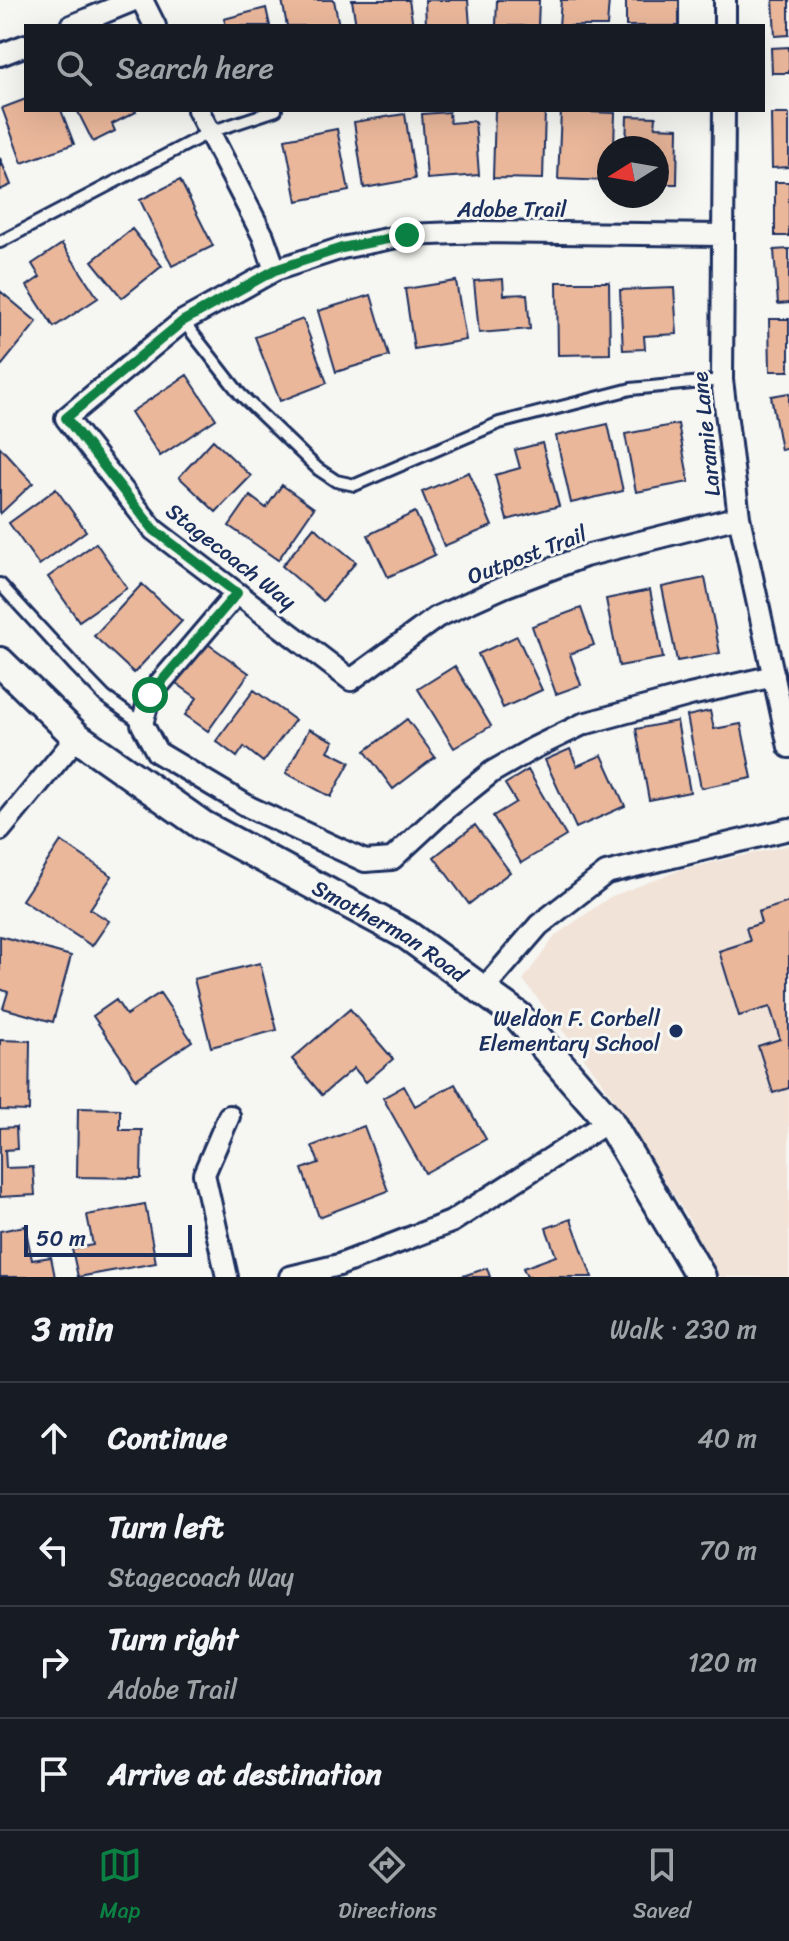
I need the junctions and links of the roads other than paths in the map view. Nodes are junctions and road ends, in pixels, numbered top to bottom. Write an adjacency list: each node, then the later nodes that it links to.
1 (134, 0): 4 (street)
2 (142, 0): 5 (street)
3 (725, 0): 6 (street)
4 (76, 24)
5 (154, 24)
6 (725, 24)
7 (24, 46): 8 (street)
8 (0, 55)
9 (199, 112): 12 (street)
10 (270, 112): 12 (lane)
11 (724, 112): 13 (street, Laramie Lane)
12 (210, 132): 14 (lane); 15 (street)
13 (722, 235): 15 (street, Adobe Trail); 17 (street, Laramie Lane)
14 (0, 242)
15 (275, 270): 16 (street, Adobe Trail)
16 (183, 321): 17 (lane); 18 (street, Adobe Trail)
17 (722, 380): 19 (street, Laramie Lane)
18 (66, 418): 21 (street, Stagecoach Way)
19 (739, 517): 23 (street, Laramie Lane); 24 (street, Outpost Trail)
20 (0, 584): 25 (lane)
21 (237, 593): 24 (street, Stagecoach Way); 25 (street)
22 (0, 662): 26 (street, Smotherman Road)
23 (774, 676): 25 (street); 27 (street, Laramie Lane)
24 (351, 680)
25 (142, 724)
26 (77, 737): 29 (street); 30 (street, Smotherman Road)
27 (789, 747)
28 (789, 829): 30 (street)
29 (0, 830)
30 (483, 990): 32 (street, Smotherman Road)
31 (229, 1116): 33 (street)
32 (609, 1121): 34 (street); 35 (street, Smotherman Road)
33 (227, 1277)
34 (290, 1277)
35 (701, 1277)

